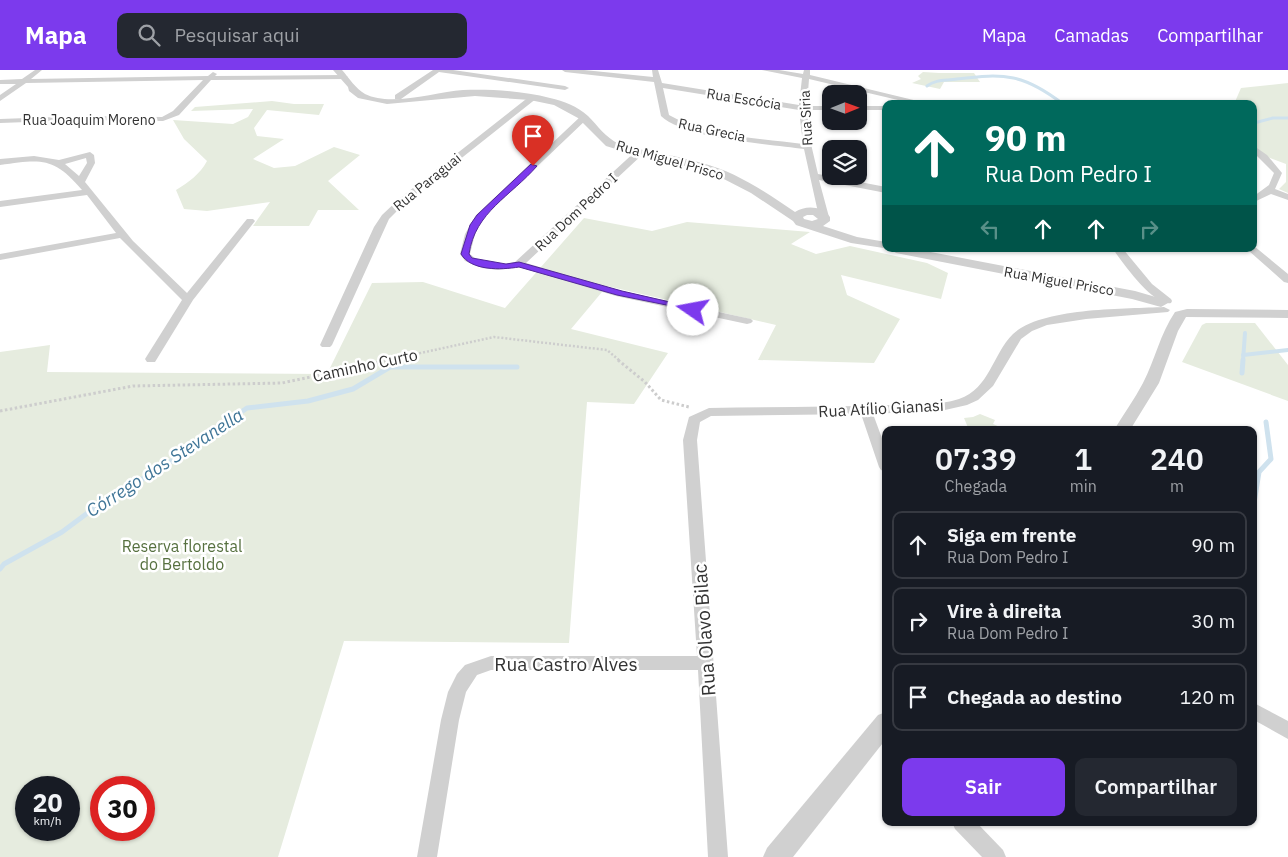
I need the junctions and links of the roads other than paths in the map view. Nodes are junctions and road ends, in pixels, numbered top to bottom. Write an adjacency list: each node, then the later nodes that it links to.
1 (39, 70): 11 (street)
2 (218, 70): 10 (street)
3 (420, 70): 7 (street)
4 (565, 70): 13 (street, Rua Escócia)
5 (655, 70): 13 (street, Rua Grecia)
6 (765, 70): 9 (street)
7 (437, 71): 15 (street); 18 (street)
8 (340, 73): 10 (street); 14 (street, Rua Miguel Prisco)
9 (806, 73): 16 (street); 25 (street, Rua Siria)
10 (209, 78): 11 (street); 28 (street, Rua Joaquim Moreno)
11 (25, 80): 12 (street); 20 (street)
12 (0, 82)
13 (657, 83): 25 (street, Rua Escócia); 31 (street, Rua Grecia)
14 (353, 86): 17 (street, Rua Miguel Prisco); 18 (street, Rua Miguel Prisco)
15 (565, 88)
16 (884, 94): 21 (street); 22 (street)
17 (429, 96): 18 (street, Rua Miguel Prisco); 19 (street, Rua Miguel Prisco)
18 (398, 97)
19 (534, 98): 27 (street, Rua Miguel Prisco); 62 (street, Rua Paraguai)
20 (0, 99)
21 (888, 100)
22 (903, 100)
23 (882, 106): 24 (street)
24 (868, 107)
25 (804, 108): 26 (street, Rua Escócia); 31 (street, Rua Siria)
26 (822, 108)
27 (584, 118): 29 (street, Rua Miguel Prisco); 30 (street, Rua Dom Pedro I)
28 (0, 121)
29 (593, 129): 30 (street); 32 (street, Rua Miguel Prisco)
30 (568, 133): 56 (street, Rua Dom Pedro I)
31 (807, 147): 36 (street, Rua Siria)
32 (640, 152): 45 (street, Rua Miguel Prisco); 56 (street, Rua Dom Pedro I)
33 (1257, 152): 39 (street)
34 (0, 162): 35 (street)
35 (56, 162): 37 (street); 37 (street)
36 (815, 176): 38 (street); 41 (street, Rua Siria)
37 (80, 183): 40 (street)
38 (882, 189)
39 (1272, 190): 42 (street); 43 (street)
40 (87, 192): 44 (street); 49 (street)
41 (819, 194): 45 (street); 46 (street, Rua Siria)
42 (1257, 197)
43 (1288, 197)
44 (0, 204)
45 (803, 213): 46 (street, Rua Miguel Prisco); 48 (street, Rua Miguel Prisco)
46 (825, 218): 48 (street); 50 (street, Rua Miguel Prisco)
47 (250, 221): 58 (street)
48 (808, 225): 50 (street, Rua Miguel Prisco)
49 (122, 235): 55 (street); 58 (street)
50 (856, 240): 51 (street, Rua Miguel Prisco)
51 (882, 245)
52 (911, 252): 59 (street, Rua Miguel Prisco)
53 (1120, 252): 59 (street)
54 (1256, 252): 57 (street)
55 (0, 257)
56 (519, 264): 61 (street)
57 (1288, 280)
58 (188, 299): 63 (street)
59 (1173, 308): 60 (street, Rua Miguel Prisco); 64 (street, Rua Atílio Gianasi); 66 (street)
60 (1288, 314)
61 (747, 321)
62 (326, 346)
63 (151, 358)
64 (866, 411): 65 (street, Rua Atílio Gianasi); 67 (street)
65 (709, 412): 68 (street, Rua Olavo Bilac)
66 (1124, 426)
67 (882, 456)
68 (706, 664): 73 (street, Rua Castro Alves); 74 (street, Rua Olavo Bilac)
69 (1257, 713): 70 (street)
70 (1288, 731)
71 (882, 734): 75 (street)
72 (966, 826): 76 (street)
73 (427, 857)
74 (718, 857)
75 (776, 857)
76 (996, 857)

